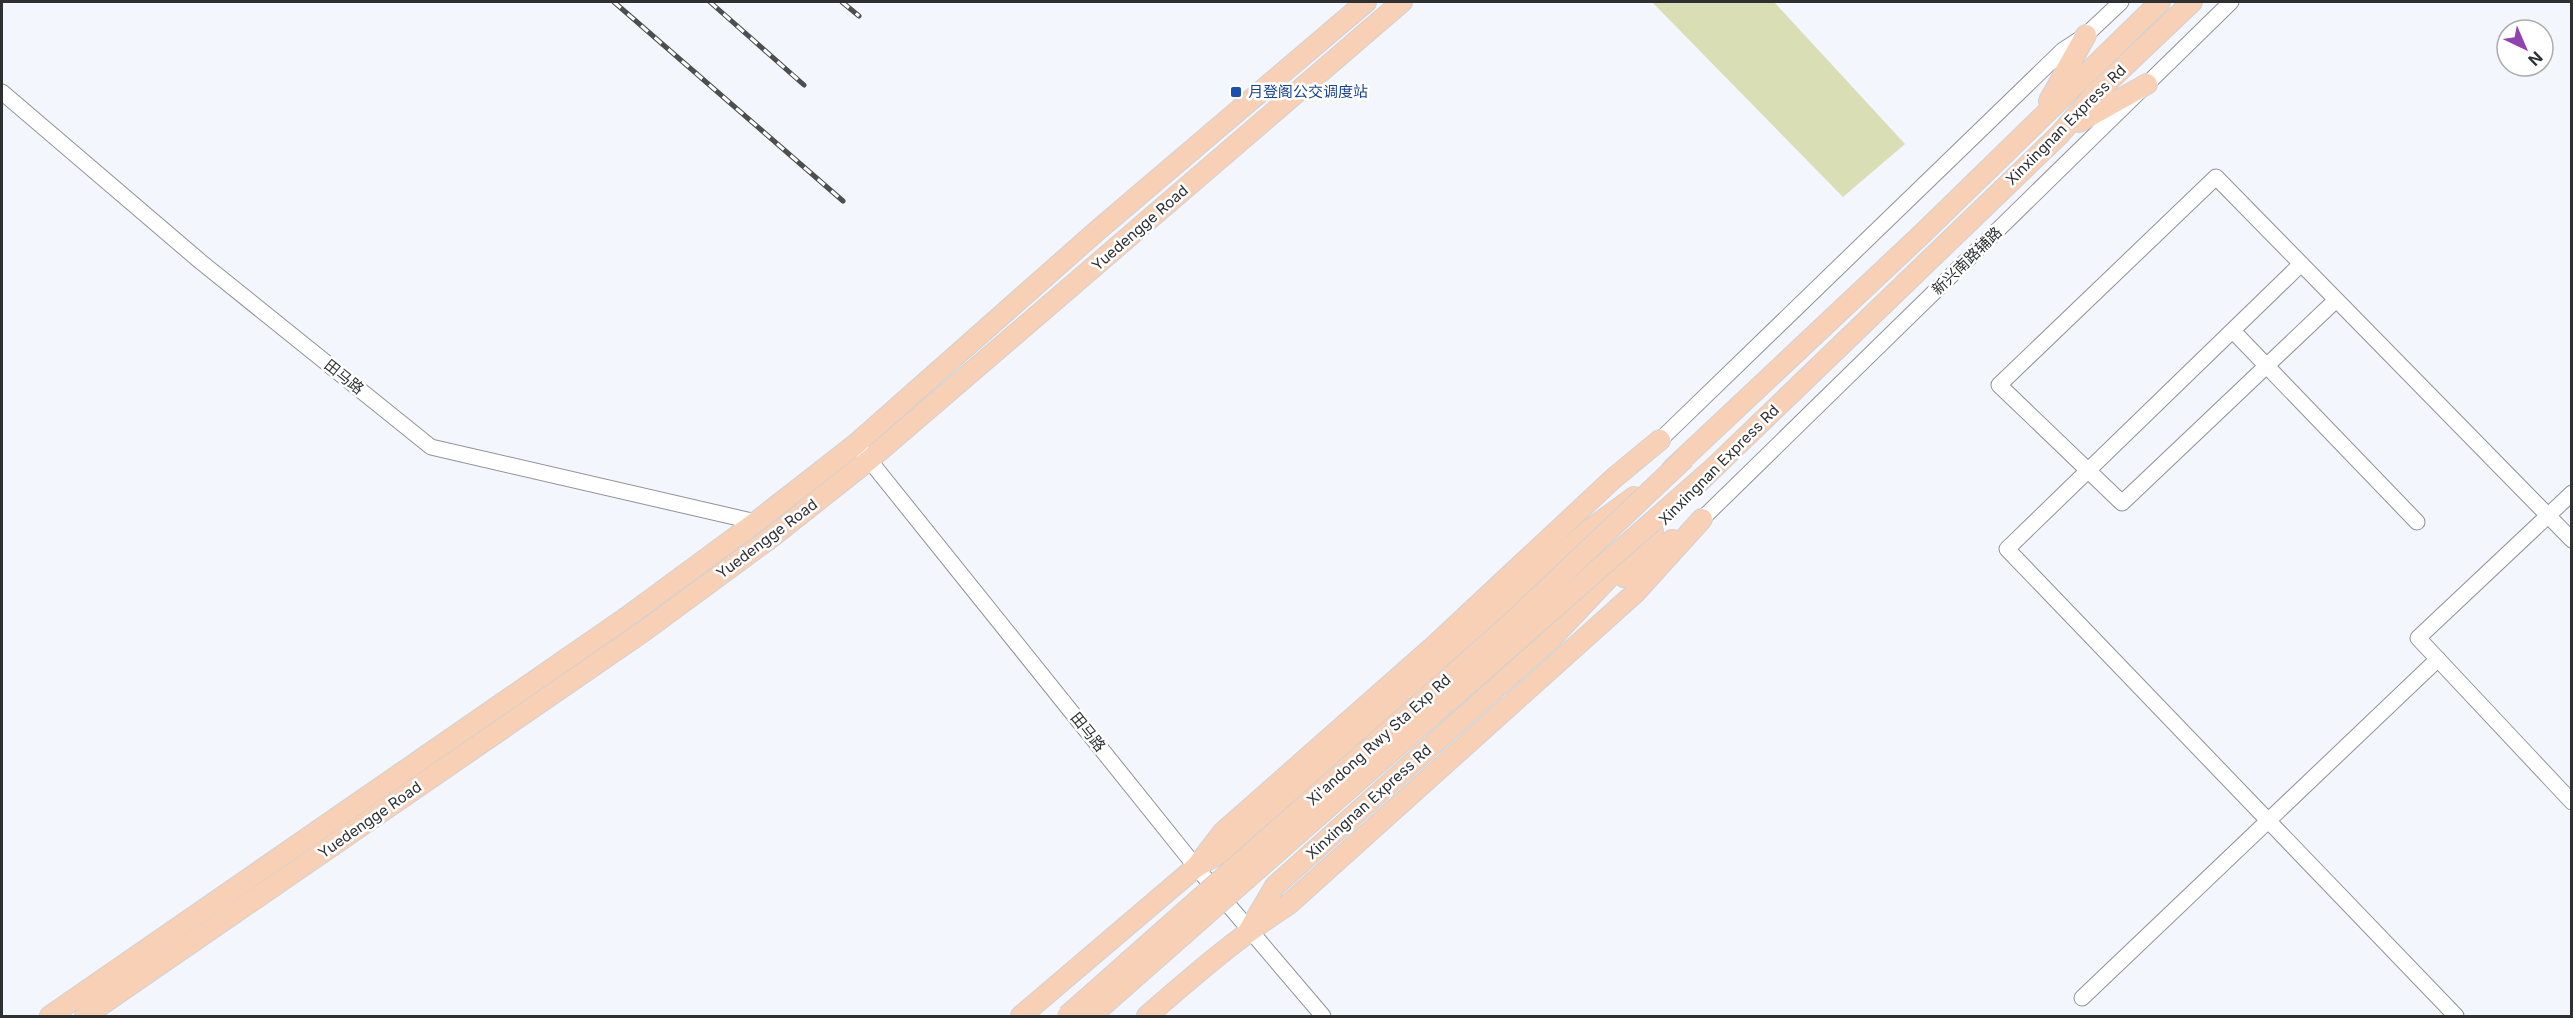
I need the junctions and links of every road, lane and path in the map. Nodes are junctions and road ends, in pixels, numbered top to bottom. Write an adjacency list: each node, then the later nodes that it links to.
1 (1366, 2): 17 (main road, Yuedengge Road)
2 (1402, 2): 19 (main road, Yuedengge Road)
3 (2121, 2): 7 (street)
4 (2160, 2): 10 (main road, Xinxingnan Express Rd)
5 (2192, 2): 11 (main road, Xinxingnan Express Rd)
6 (2231, 2): 8 (street, 新兴南路辅路)
7 (2086, 35): 10 (main road); 16 (street)
8 (2147, 84): 11 (main road); 24 (street, 新兴南路辅路)
9 (2, 92): 25 (street, 田马路)
10 (2039, 120): 18 (main road, Xinxingnan Express Rd)
11 (2059, 135): 21 (main road, Xinxingnan Express Rd)
12 (2301, 264): 13 (street); 14 (street); 20 (street)
13 (2336, 300): 15 (street); 23 (street)
14 (2233, 331): 15 (street); 20 (street)
15 (2266, 366): 20 (street); 26 (street)
16 (1660, 440): 27 (main road); 33 (main road)
17 (856, 444): 19 (street, 田马路); 25 (main road, Yuedengge Road)
18 (1685, 458): 27 (main road, Xinxingnan Express Rd); 39 (main road, Xi'andong Rwy Sta Exp Rd, bridge)
19 (869, 460): 33 (street, 田马路); 37 (main road, Yuedengge Road)
20 (2088, 470): 32 (street)
21 (1710, 471): 29 (main road, Xinxingnan Express Rd); 40 (main road, Xi'andong Rwy Sta Exp Rd, bridge)
22 (2571, 493): 23 (street)
23 (2547, 515): 28 (street); 30 (street)
24 (1701, 519): 29 (main road); 34 (main road)
25 (756, 522): 36 (main road, Yuedengge Road)
26 (2417, 522)
27 (1589, 530): 33 (main road, Xinxingnan Express Rd)
28 (2571, 540)
29 (1553, 637): 34 (main road, Xinxingnan Express Rd)
30 (2438, 659): 31 (street); 32 (street)
31 (2571, 802)
32 (2268, 821): 35 (street); 43 (street)
33 (1196, 867): 34 (street, 田马路); 38 (main road)
34 (1249, 930): 41 (main road); 42 (street, 田马路)
35 (2082, 998)
36 (50, 1017)
37 (85, 1017)
38 (1021, 1017)
39 (1067, 1017)
40 (1091, 1017)
41 (1148, 1017)
42 (1323, 1017)
43 (2456, 1017)

